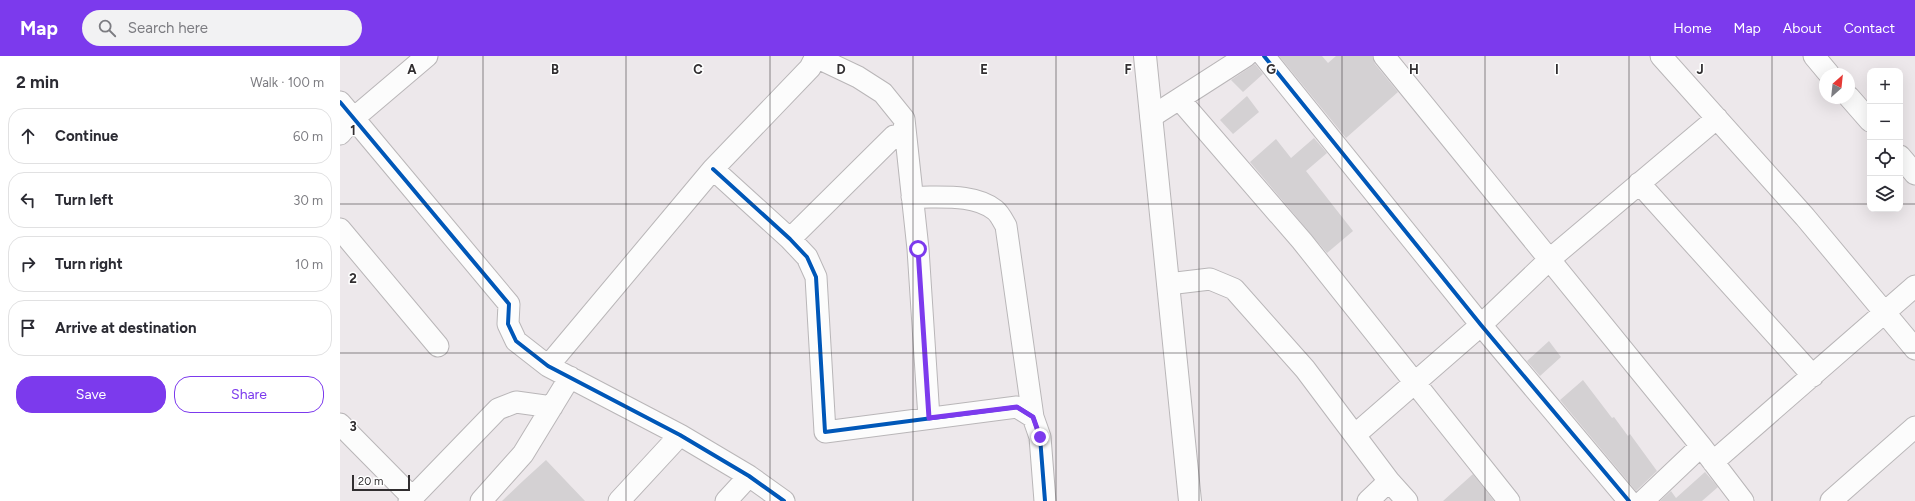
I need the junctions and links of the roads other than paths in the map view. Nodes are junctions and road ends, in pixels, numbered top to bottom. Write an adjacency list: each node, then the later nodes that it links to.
1 (427, 56): 14 (street)
2 (816, 56): 20 (street); 23 (street)
3 (1145, 56): 13 (main road)
4 (1246, 56): 10 (street)
5 (1264, 56): 30 (street)
6 (1384, 56): 26 (street)
7 (1661, 56): 15 (street)
8 (1814, 56): 9 (street)
9 (1824, 68)
10 (1180, 100): 13 (street); 36 (street)
11 (340, 102): 14 (street)
12 (1855, 104): 16 (street)
13 (1151, 117): 27 (main road)
14 (354, 118): 17 (street); 33 (street)
15 (1717, 118): 22 (street); 29 (street)
16 (1867, 118)
17 (340, 134)
18 (894, 136): 25 (street)
19 (1903, 160): 21 (street)
20 (713, 169): 25 (street); 33 (street)
21 (1915, 174)
22 (1639, 184): 26 (street); 34 (street)
23 (912, 197): 38 (street); 39 (street)
24 (340, 229): 31 (street)
25 (790, 239): 39 (street)
26 (1550, 259): 30 (street); 44 (street)
27 (1168, 284): 42 (street); 53 (main road)
28 (1915, 286): 29 (street)
29 (1886, 313): 32 (street); 34 (street)
30 (1481, 325): 36 (street); 57 (street)
31 (438, 346)
32 (1915, 348)
33 (548, 366): 35 (street)
34 (1813, 376): 44 (street)
35 (570, 377): 37 (street); 43 (street)
36 (1415, 383): 42 (street); 56 (street)
37 (552, 407): 47 (street); 48 (street)
38 (1033, 417): 39 (street); 52 (street)
39 (929, 418)
40 (340, 424): 47 (street)
41 (1915, 427): 60 (street)
42 (1356, 434): 46 (street)
43 (680, 435): 45 (street); 49 (street)
44 (1707, 454): 58 (street); 59 (street)
45 (749, 476): 50 (street); 51 (street)
46 (1389, 481): 54 (street); 55 (street)
47 (411, 499)
48 (481, 501)
49 (619, 501)
50 (726, 501)
51 (784, 501)
52 (1045, 501)
53 (1190, 501)
54 (1368, 501)
55 (1407, 501)
56 (1509, 501)
57 (1628, 501)
58 (1643, 501)
59 (1742, 501)
60 (1831, 501)

